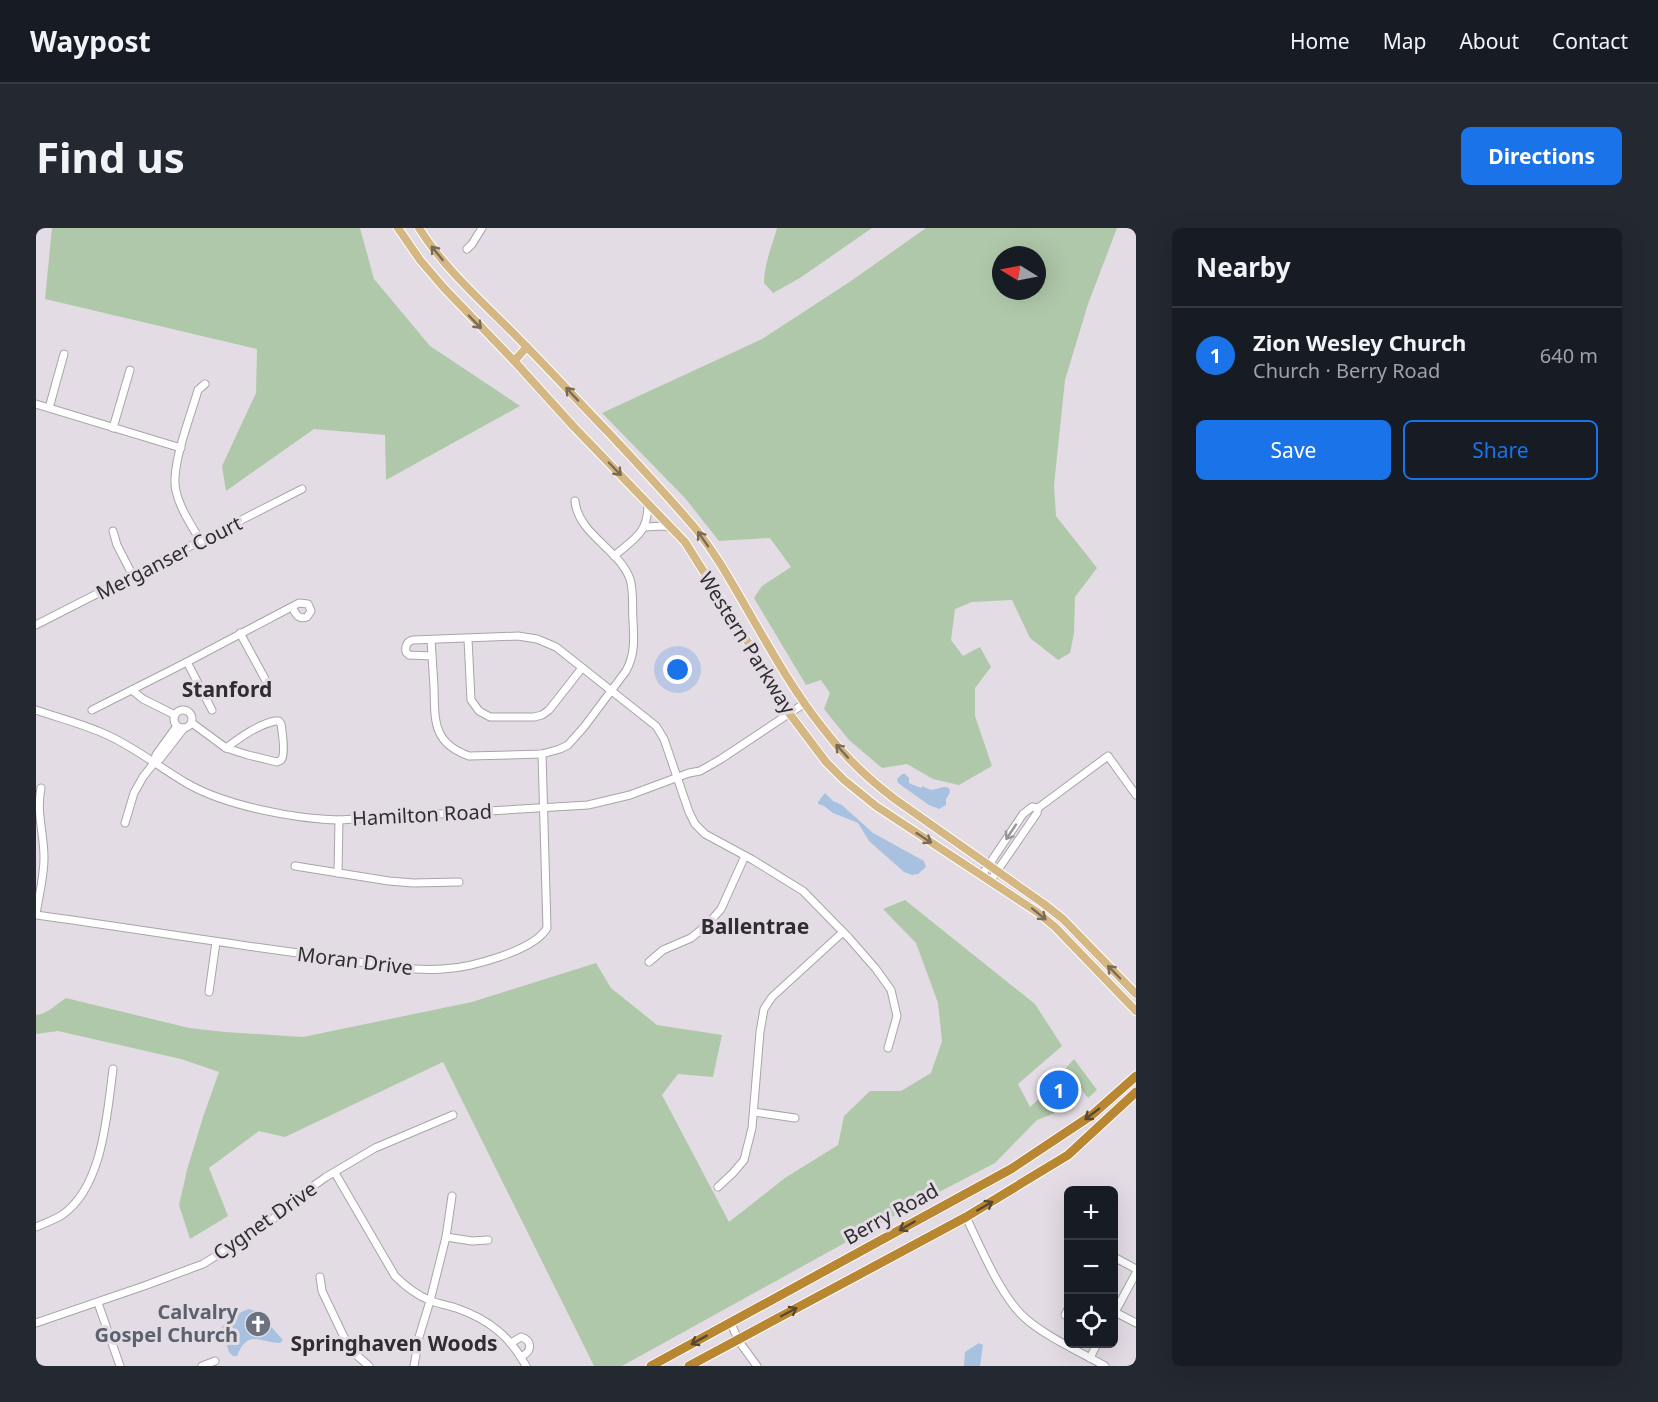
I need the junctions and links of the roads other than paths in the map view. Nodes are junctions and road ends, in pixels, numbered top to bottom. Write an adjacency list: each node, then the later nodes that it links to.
1 (398, 228): 7 (main road, Western Parkway, one-way to 7)
2 (419, 228): 5 (main road, Western Parkway, one-way to 2)
3 (482, 228): 4 (street)
4 (467, 249)
5 (527, 347): 7 (main road); 34 (main road, Western Parkway, one-way to 5)
6 (64, 354): 11 (street)
7 (514, 361): 16 (main road, Western Parkway, one-way to 16)
8 (130, 370): 12 (street)
9 (205, 384): 13 (street)
10 (36, 404): 11 (street)
11 (49, 408): 12 (street)
12 (113, 428): 13 (street)
13 (181, 448): 20 (street)
14 (302, 489): 20 (street, Merganser Court)
15 (575, 501): 21 (street)
16 (648, 504): 17 (street); 18 (main road, Western Parkway)
17 (645, 527): 18 (street); 21 (street)
18 (672, 528): 38 (main road, Western Parkway)
19 (113, 531): 22 (street)
20 (201, 542): 22 (street, Merganser Court)
21 (614, 556): 33 (street)
22 (133, 576): 24 (street, Merganser Court)
23 (292, 607): 25 (street)
24 (36, 626)
25 (240, 633): 29 (street); 31 (street)
26 (468, 639): 27 (street); 30 (street); 30 (street)
27 (431, 640): 28 (street); 28 (street)
28 (432, 656): 43 (street)
29 (187, 662): 32 (street); 37 (street)
30 (582, 668): 33 (street)
31 (265, 679)
32 (132, 690): 36 (street); 39 (street)
33 (611, 691): 43 (street); 45 (street)
34 (804, 703): 38 (street, Hamilton Road); 53 (main road, Western Parkway, one-way to 34)
35 (36, 710): 44 (street, Hamilton Road)
36 (92, 710)
37 (212, 710)
38 (789, 713): 45 (street, Hamilton Road); 57 (main road, Western Parkway, one-way to 57)
39 (175, 715): 40 (street); 41 (street)
40 (192, 723): 41 (street); 42 (street)
41 (181, 727): 44 (street)
42 (226, 748): 42 (street)
43 (542, 754): 48 (street)
44 (154, 762): 50 (street, Hamilton Road); 51 (street)
45 (677, 778): 48 (street, Hamilton Road); 52 (street)
46 (41, 788): 60 (street)
47 (1136, 795): 49 (street)
48 (544, 808): 50 (street, Hamilton Road); 62 (street, Moran Drive)
49 (1038, 808): 53 (street, one-way to 53); 55 (street)
50 (339, 820): 56 (street)
51 (124, 823)
52 (745, 856): 61 (street); 63 (street)
53 (989, 864): 55 (main road, Western Parkway); 57 (street)
54 (295, 866): 56 (street)
55 (997, 871): 58 (street); 65 (main road, Western Parkway, one-way to 55)
56 (338, 873): 59 (street)
57 (982, 875): 58 (main road, Western Parkway)
58 (991, 880): 66 (main road, Western Parkway, one-way to 66)
59 (459, 882)
60 (36, 914): 62 (street, Moran Drive)
61 (843, 932): 67 (street); 71 (street)
62 (216, 942): 64 (street)
63 (649, 962)
64 (209, 992)
65 (1136, 994)
66 (1136, 1011)
67 (888, 1048)
68 (112, 1069): 78 (street)
69 (1134, 1077): 89 (highway, Berry Road, one-way to 89)
70 (1136, 1092): 77 (highway, Berry Road, one-way to 70)
71 (754, 1112): 73 (street); 75 (street)
72 (453, 1115): 74 (street, Cygnet Drive)
73 (795, 1118)
74 (334, 1173): 84 (street); 85 (street, Cygnet Drive)
75 (718, 1187)
76 (452, 1196): 79 (street)
77 (966, 1217): 91 (highway, Berry Road, one-way to 77); 95 (street)
78 (36, 1227)
79 (446, 1237): 80 (street); 84 (street)
80 (488, 1240)
81 (1118, 1260): 82 (street)
82 (1136, 1271): 86 (street)
83 (320, 1277): 99 (street)
84 (430, 1301): 92 (street); 100 (street)
85 (98, 1303): 88 (street, Cygnet Drive); 97 (street)
86 (1118, 1305)
87 (1118, 1314): 90 (street)
88 (36, 1323)
89 (731, 1323): 91 (street); 102 (highway, Berry Road, one-way to 102)
90 (1136, 1323)
91 (738, 1340): 103 (highway, Berry Road); 104 (street)
92 (511, 1343): 94 (street); 94 (street)
93 (1095, 1348): 95 (street)
94 (521, 1356): 101 (street)
95 (1090, 1358): 105 (street)
96 (215, 1361): 98 (street)
97 (120, 1366)
98 (202, 1366)
99 (369, 1366)
100 (414, 1366)
101 (526, 1366)
102 (651, 1366)
103 (689, 1366)
104 (757, 1366)
105 (1105, 1366)

